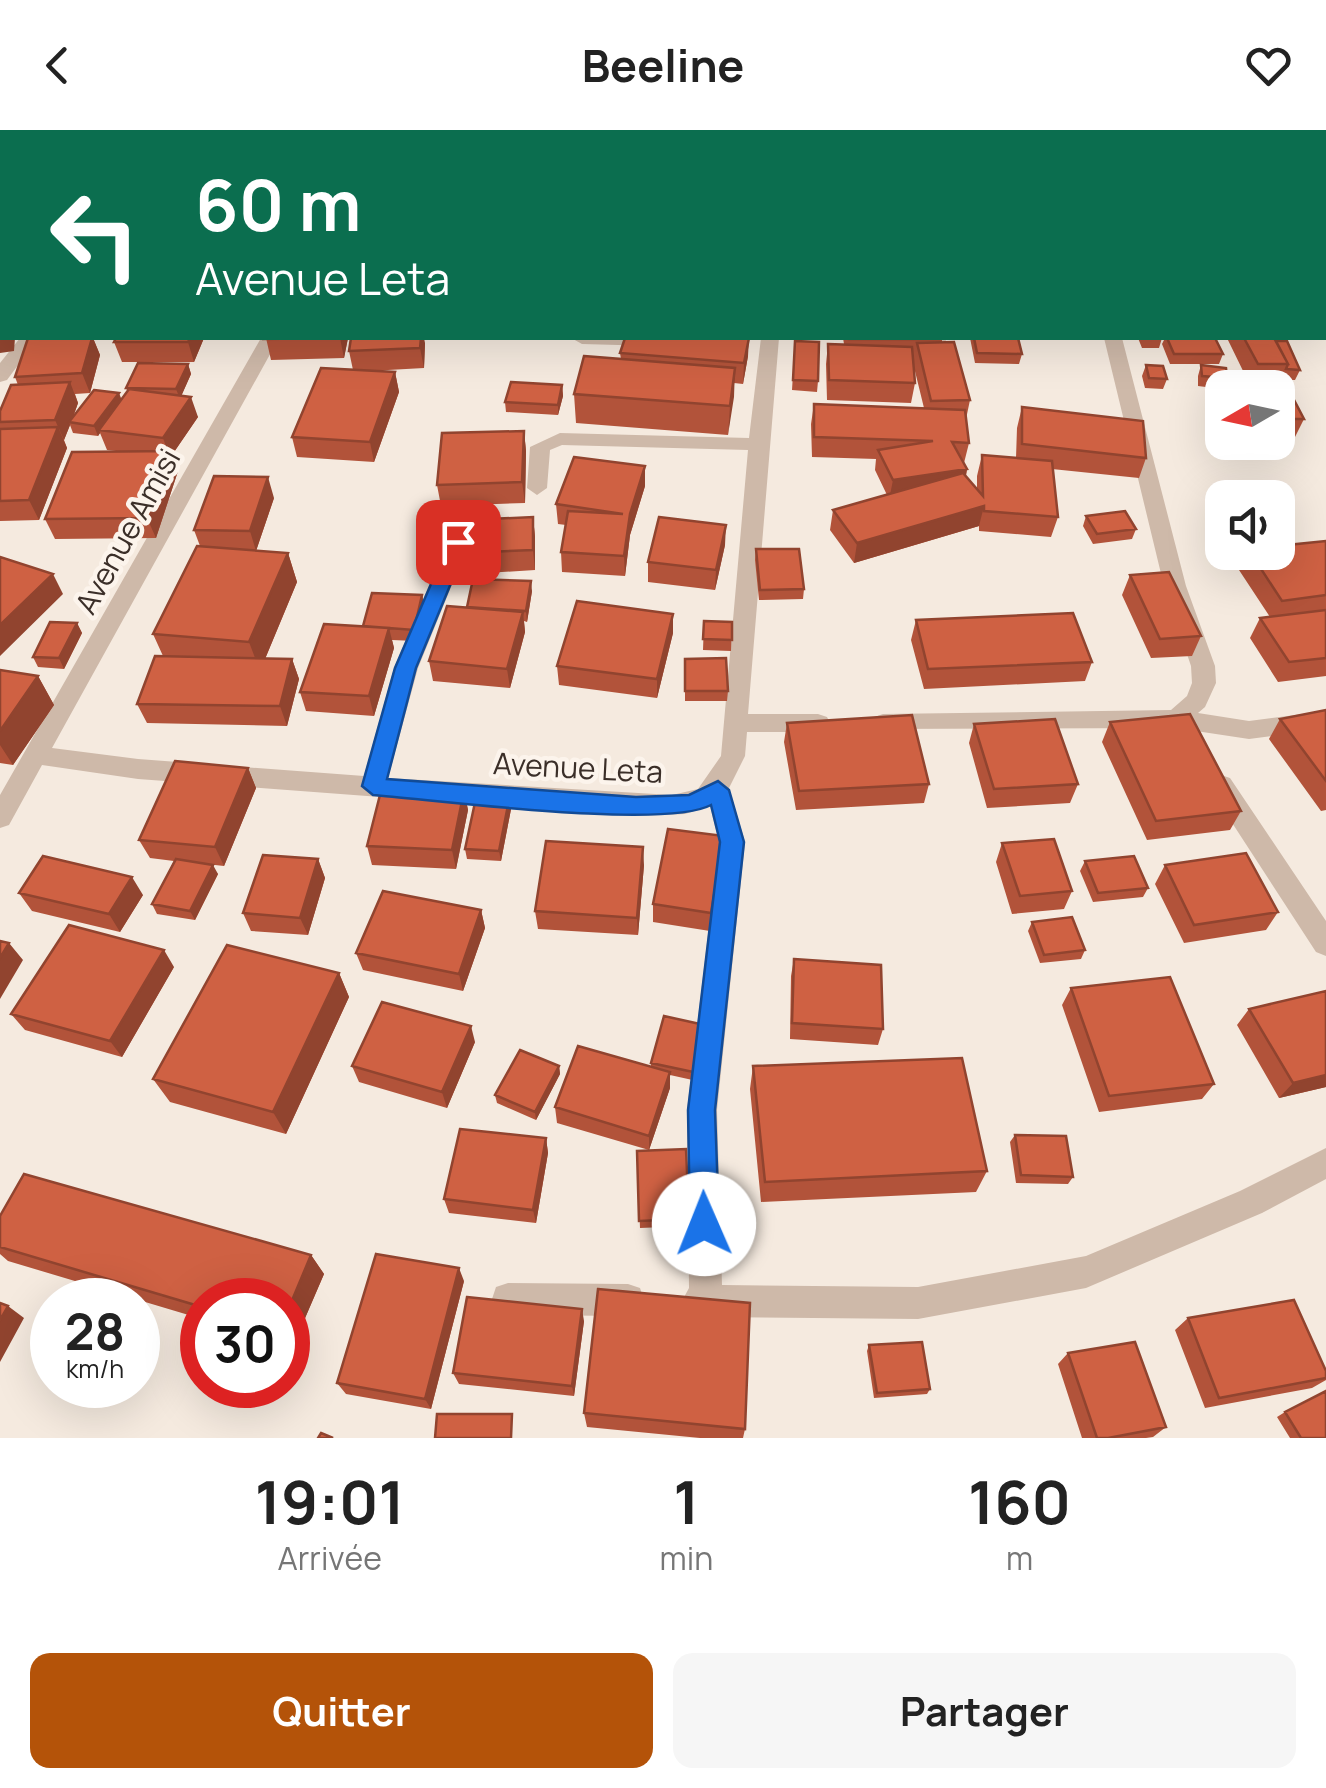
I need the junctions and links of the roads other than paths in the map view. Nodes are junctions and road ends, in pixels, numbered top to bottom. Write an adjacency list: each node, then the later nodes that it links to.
1 (28, 340): 7 (street)
2 (269, 340): 14 (street, Avenue Amisi)
3 (613, 340): 5 (street)
4 (1114, 340): 11 (street)
5 (676, 342)
6 (763, 342): 8 (street)
7 (0, 376)
8 (758, 444): 9 (street); 13 (street)
9 (537, 488)
10 (458, 542): 15 (street)
11 (1176, 718): 12 (street); 13 (street); 18 (street)
12 (1326, 720)
13 (734, 723): 16 (street)
14 (36, 755): 15 (street, Avenue Leta); 17 (street, Avenue Amisi)
15 (373, 786): 16 (street, Avenue Leta)
16 (718, 790): 21 (street)
17 (0, 818)
18 (1326, 944)
19 (1326, 1163): 21 (street)
20 (508, 1299): 21 (street)
21 (706, 1301)

